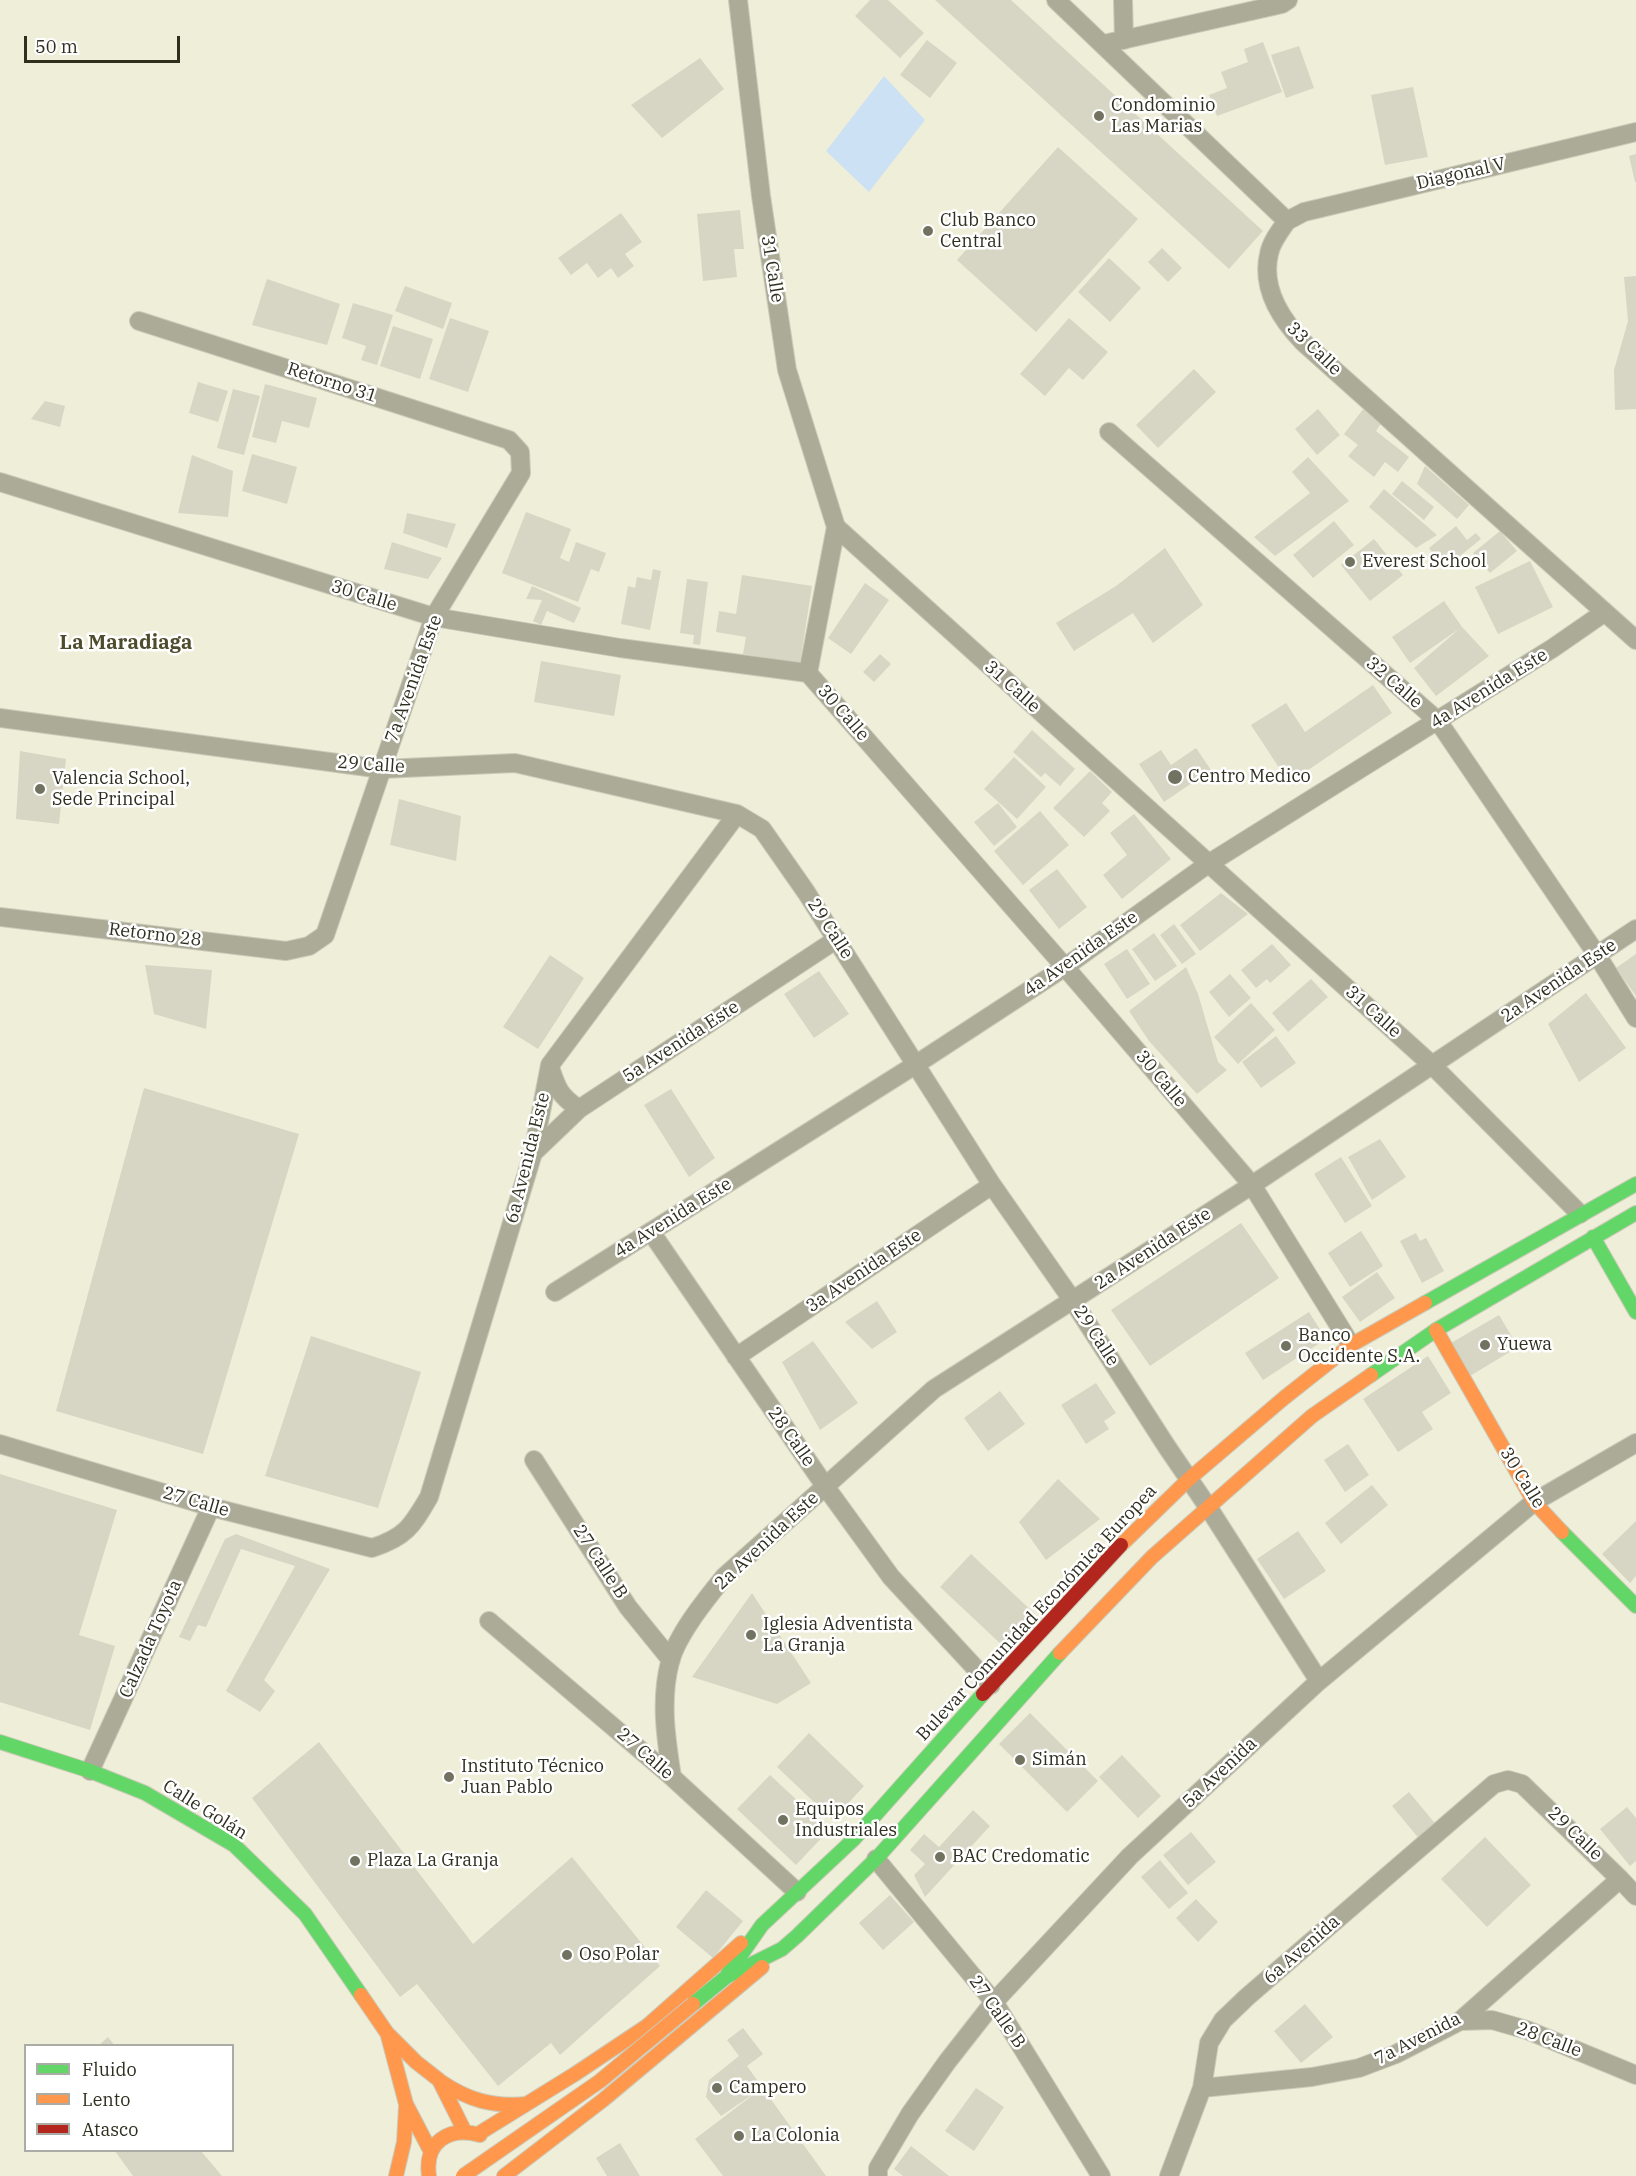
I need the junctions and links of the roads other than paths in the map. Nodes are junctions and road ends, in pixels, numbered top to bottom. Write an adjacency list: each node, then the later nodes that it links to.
1 (738, 0): 13 (street, 31 Calle)
2 (1056, 0): 6 (street)
3 (1123, 0): 5 (street)
4 (1288, 0): 5 (street)
5 (1124, 40): 6 (street)
6 (1104, 44): 8 (street)
7 (1636, 132): 8 (street, Diagonal V)
8 (1287, 221): 14 (street, 33 Calle)
9 (139, 321): 11 (street, Retorno 31)
10 (1109, 432): 19 (street, 32 Calle)
11 (520, 452): 15 (street, 7a Avenida Este)
12 (0, 482): 15 (street, 30 Calle)
13 (836, 527): 17 (street); 22 (street, 31 Calle)
14 (1605, 612): 16 (street, 33 Calle); 19 (street, 4a Avenida Este)
15 (434, 617): 17 (street, 30 Calle); 20 (street, 7a Avenida Este)
16 (1636, 640)
17 (808, 673): 28 (street, 30 Calle)
18 (0, 717): 20 (street, 29 Calle)
19 (1438, 721): 22 (street, 4a Avenida Este); 27 (street, 32 Calle)
20 (382, 769): 21 (street, 29 Calle); 26 (street, 7a Avenida Este)
21 (737, 814): 25 (street, 29 Calle); 30 (street, 6a Avenida Este)
22 (1208, 864): 28 (street, 4a Avenida Este); 32 (street, 31 Calle)
23 (0, 917): 26 (street, Retorno 28)
24 (1636, 929): 27 (street, 2a Avenida Este)
25 (837, 939): 31 (street, 29 Calle); 33 (street, 5a Avenida Este)
26 (309, 946)
27 (1597, 955): 29 (street, 32 Calle); 32 (street, 2a Avenida Este)
28 (1065, 967): 31 (street, 4a Avenida Este); 37 (street, 30 Calle)
29 (1636, 1018)
30 (550, 1065): 33 (street); 34 (street, 6a Avenida Este)
31 (915, 1065): 36 (street, 29 Calle); 40 (street, 4a Avenida Este)
32 (1432, 1065): 37 (street, 2a Avenida Este); 39 (street, 31 Calle)
33 (579, 1109): 34 (street, 5a Avenida Este)
34 (533, 1153): 56 (street, 6a Avenida Este)
35 (1636, 1184): 39 (main road, Bulevar Comunidad Económica Europea)
36 (992, 1185): 43 (street, 29 Calle); 47 (street, 3a Avenida Este)
37 (1252, 1185): 43 (street, 2a Avenida Este); 46 (street, 30 Calle)
38 (1636, 1213): 41 (main road, Bulevar Comunidad Económica Europea)
39 (1580, 1214): 46 (main road, Bulevar Comunidad Económica Europea)
40 (651, 1232): 42 (street, 4a Avenida Este); 47 (street, 28 Calle)
41 (1593, 1237): 44 (main road); 45 (main road, Bulevar Comunidad Económica Europea)
42 (555, 1292)
43 (1073, 1301): 51 (street, 29 Calle); 52 (street, 2a Avenida Este)
44 (1636, 1312)
45 (1436, 1330): 53 (main road, 30 Calle); 55 (main road, Bulevar Comunidad Económica Europea)
46 (1351, 1345): 51 (main road, Bulevar Comunidad Económica Europea)
47 (736, 1357): 52 (street, 28 Calle)
48 (1636, 1443): 53 (street, 5a Avenida)
49 (0, 1444): 54 (street, 27 Calle)
50 (534, 1460): 59 (street, 27 Calle B)
51 (1189, 1479): 55 (street, 29 Calle); 61 (main road, Bulevar Comunidad Económica Europea)
52 (825, 1486): 59 (street, 2a Avenida Este); 61 (street, 28 Calle)
53 (1534, 1502): 57 (main road, 30 Calle); 60 (street, 5a Avenida)
54 (211, 1507): 56 (street, 27 Calle); 63 (street, Calzada Toyota)
55 (1208, 1507): 60 (street, 29 Calle); 66 (main road, Bulevar Comunidad Económica Europea)
56 (394, 1541)
57 (1636, 1606)
58 (489, 1621): 64 (street, 27 Calle)
59 (670, 1660): 64 (street, 2a Avenida Este)
60 (1318, 1681): 73 (street, 5a Avenida)
61 (991, 1685): 68 (main road, Bulevar Comunidad Económica Europea)
62 (0, 1742): 63 (main road, Calle Golán)
63 (90, 1771): 75 (main road, Calle Golán)
64 (672, 1777): 68 (street, 27 Calle)
65 (1508, 1780): 67 (street, 29 Calle); 78 (street, 6a Avenida)
66 (876, 1859): 71 (main road, Bulevar Comunidad Económica Europea); 73 (street, 27 Calle B)
67 (1620, 1879): 69 (street, 29 Calle); 74 (street, 7a Avenida)
68 (797, 1892): 70 (main road, Bulevar Comunidad Económica Europea)
69 (1636, 1896)
70 (762, 1925): 72 (main road, Bulevar Comunidad Económica Europea); 80 (main road, Bulevar Comunidad Económica Europea)
71 (782, 1949): 72 (main road, Bulevar Comunidad Económica Europea); 89 (main road, Bulevar Comunidad Económica Europea)
72 (726, 1977): 87 (main road, Bulevar Comunidad Económica Europea, bridge)
73 (994, 2002): 90 (street, 5a Avenida); 91 (street, 27 Calle B)
74 (1460, 2021): 76 (street, 28 Calle); 78 (street, 7a Avenida)
75 (387, 2033): 77 (main road, Calle Golán); 79 (main road, Calle Golán)
76 (1635, 2073)
77 (439, 2080): 80 (main road); 81 (main road, Calle Golán)
78 (1202, 2088): 85 (street, 6a Avenida)
79 (406, 2104): 83 (main road, Calle Golán); 84 (main road)
80 (526, 2104): 82 (main road, Bulevar Comunidad Económica Europea)
81 (464, 2130): 82 (main road); 83 (main road)
82 (478, 2134): 88 (main road)
83 (430, 2155): 84 (main road); 86 (main road)
84 (406, 2173)
85 (1170, 2174)
86 (429, 2176)
87 (463, 2176)
88 (497, 2176)
89 (504, 2176)
90 (878, 2176)
91 (1101, 2176)

